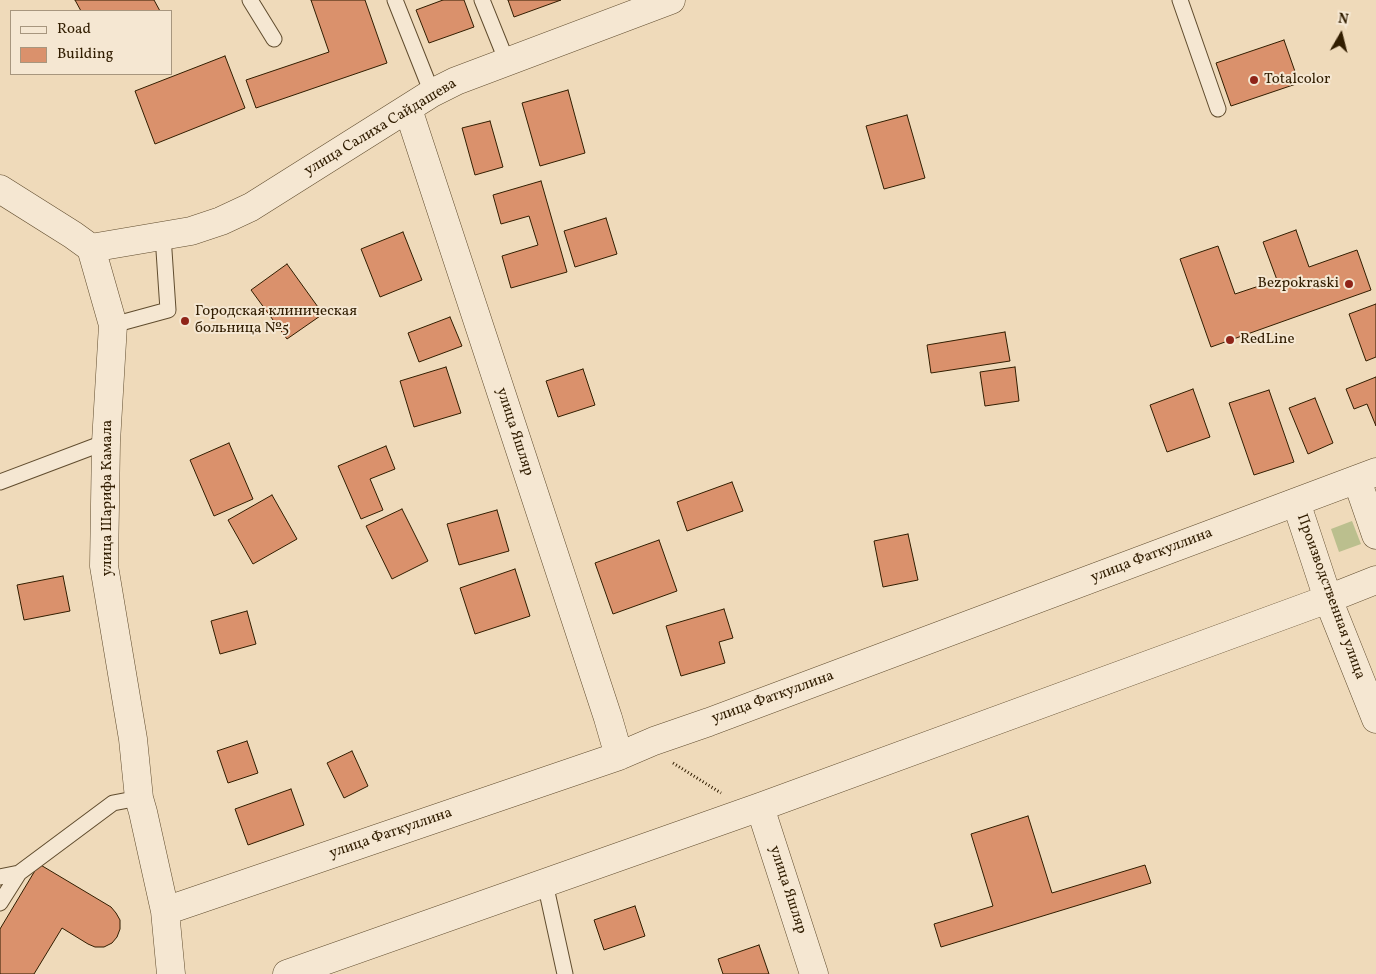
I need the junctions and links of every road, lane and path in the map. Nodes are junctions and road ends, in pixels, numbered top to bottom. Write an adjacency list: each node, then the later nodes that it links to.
1 (250, 0): 6 (lane)
2 (395, 0): 8 (lane)
3 (482, 0): 7 (lane)
4 (672, 0): 7 (street, улица Салиха Сайдашева)
5 (1180, 0): 9 (lane)
6 (274, 39)
7 (507, 62): 8 (street, улица Салиха Сайдашева)
8 (432, 93): 10 (street, улица Салиха Сайдашева)
9 (1218, 108)
10 (408, 109): 12 (street, улица Салиха Сайдашева); 23 (street, улица Яшляр)
11 (0, 189): 13 (street)
12 (163, 236): 13 (street, улица Салиха Сайдашева); 14 (lane)
13 (91, 248): 14 (street, улица Шарифа Камала)
14 (113, 325): 15 (street, улица Шарифа Камала)
15 (106, 442): 17 (lane); 25 (street, улица Шарифа Камала)
16 (1366, 476): 18 (street, улица Фаткуллина); 19 (street)
17 (0, 482)
18 (1296, 502): 21 (street, Производственная улица); 23 (street, улица Фаткуллина)
19 (1376, 535)
20 (1376, 580): 21 (street)
21 (1328, 599): 22 (street, Производственная улица); 27 (street)
22 (1376, 719)
23 (619, 756): 32 (street, улица Фаткуллина)
24 (670, 761): 26 (path)
25 (138, 798): 28 (lane); 32 (street, улица Шарифа Камала)
26 (729, 798)
27 (760, 807): 30 (street); 36 (street, улица Яшляр)
28 (19, 873): 29 (lane); 31 (lane)
29 (0, 877)
30 (545, 883): 34 (street); 35 (lane)
31 (0, 903)
32 (165, 910): 33 (street, улица Шарифа Камала)
33 (171, 974)
34 (289, 974)
35 (565, 974)
36 (814, 974)

